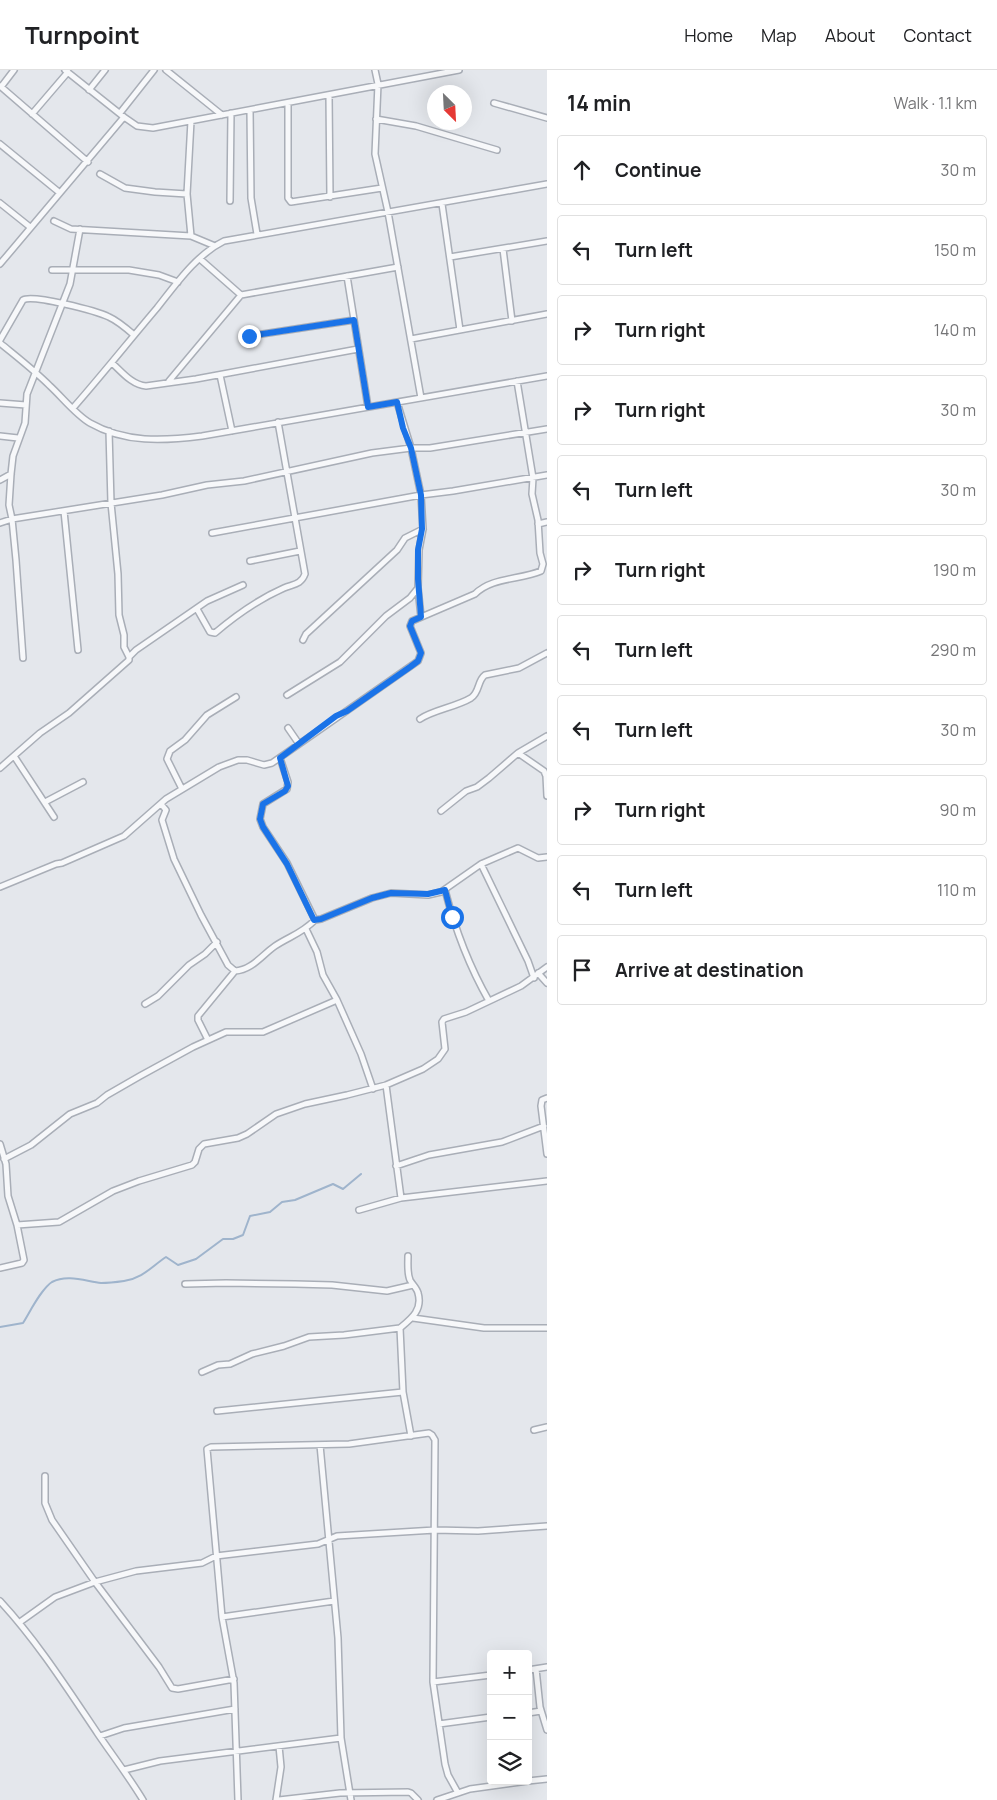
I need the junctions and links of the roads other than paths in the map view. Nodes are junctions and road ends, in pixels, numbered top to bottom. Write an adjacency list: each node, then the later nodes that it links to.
1 (14, 70): 10 (street)
2 (105, 70): 11 (street)
3 (154, 70): 18 (street)
4 (166, 70): 19 (street)
5 (375, 70): 9 (street)
6 (459, 70): 8 (street)
7 (67, 71): 11 (street); 16 (street)
8 (452, 71): 9 (street)
9 (378, 84): 12 (street); 21 (street)
10 (1, 86): 16 (street)
11 (89, 90): 18 (street)
12 (329, 95): 14 (street); 31 (street)
13 (494, 103): 20 (street)
14 (288, 104): 15 (street); 31 (street)
15 (250, 110): 17 (street); 39 (street)
16 (32, 114): 25 (street)
17 (231, 114): 19 (street); 32 (street)
18 (122, 115): 22 (street); 25 (street)
19 (222, 115): 22 (street)
20 (547, 118)
21 (376, 119): 24 (street); 28 (street)
22 (191, 121): 30 (street)
23 (0, 144): 29 (street)
24 (497, 150)
25 (88, 162): 29 (street)
26 (100, 174): 30 (street)
27 (547, 184): 34 (street)
28 (382, 188): 31 (street); 35 (street)
29 (60, 193): 37 (street)
30 (187, 194): 40 (street)
31 (330, 197)
32 (230, 201)
33 (0, 203): 37 (street)
34 (442, 204): 35 (street); 44 (street)
35 (388, 212): 39 (street); 47 (street)
36 (54, 221): 38 (street)
37 (30, 227): 46 (street)
38 (80, 229): 40 (street); 49 (street)
39 (257, 234): 42 (street)
40 (191, 236): 42 (street)
41 (547, 241): 43 (street)
42 (215, 246): 45 (street)
43 (503, 249): 44 (street); 56 (street)
44 (450, 257): 57 (street)
45 (200, 259): 51 (street); 52 (street)
46 (1, 260)
47 (398, 267): 50 (street); 60 (street)
48 (52, 270): 49 (street)
49 (74, 270): 51 (street); 53 (street)
50 (347, 276): 52 (street); 55 (street)
51 (178, 282): 58 (street)
52 (241, 295): 67 (street)
53 (64, 302): 58 (street); 61 (street); 64 (street)
54 (547, 314): 56 (street)
55 (354, 320): 59 (street); 62 (street)
56 (512, 321): 57 (street)
57 (460, 330): 60 (street)
58 (134, 334): 63 (street)
59 (249, 336)
60 (411, 339): 69 (street)
61 (0, 342): 64 (street)
62 (358, 349): 65 (street); 73 (street)
63 (112, 363): 67 (street); 74 (street)
64 (35, 371): 72 (street); 74 (street)
65 (220, 374): 67 (street); 78 (street)
66 (547, 376): 68 (street)
67 (169, 381)
68 (517, 381): 69 (street); 79 (street)
69 (421, 398): 70 (street)
70 (397, 402): 73 (street); 82 (street)
71 (0, 403): 72 (street)
72 (26, 405): 81 (street)
73 (368, 407): 75 (street)
74 (73, 408): 77 (street)
75 (278, 422): 78 (street); 83 (street)
76 (547, 429): 79 (street)
77 (109, 431): 78 (street); 89 (street)
78 (232, 431)
79 (526, 433): 82 (street); 86 (street)
80 (0, 436): 81 (street)
81 (18, 438): 84 (street)
82 (411, 448): 83 (street); 88 (street)
83 (287, 473): 89 (street); 91 (street)
84 (11, 474): 87 (street); 92 (street)
85 (547, 475): 86 (street)
86 (533, 478): 88 (street); 95 (street)
87 (0, 480)
88 (421, 495): 91 (street); 96 (street)
89 (111, 504): 90 (street); 107 (street)
90 (64, 511): 92 (street); 105 (street)
91 (296, 518): 97 (street); 98 (street)
92 (12, 519): 94 (street); 108 (street)
93 (547, 522): 95 (street)
94 (0, 523)
95 (538, 524): 103 (street)
96 (422, 529): 101 (street); 104 (street)
97 (212, 533)
98 (300, 551): 99 (street); 102 (street)
99 (250, 561)
100 (243, 586): 102 (street)
101 (418, 588): 103 (street); 109 (street)
102 (196, 608): 107 (street)
103 (421, 617): 114 (street)
104 (303, 640)
105 (78, 650)
106 (547, 653): 111 (street)
107 (129, 657): 116 (street)
108 (22, 658)
109 (287, 695)
110 (236, 698): 120 (street)
111 (420, 719)
112 (288, 728): 114 (street)
113 (547, 736): 115 (street)
114 (299, 744): 117 (street)
115 (518, 753): 121 (street); 124 (street)
116 (14, 756): 118 (street); 122 (street)
117 (280, 758): 120 (street); 130 (street)
118 (0, 768)
119 (83, 782): 122 (street)
120 (182, 789): 123 (street)
121 (547, 796)
122 (45, 802): 125 (street)
123 (161, 804): 128 (street); 132 (street)
124 (441, 811)
125 (54, 817)
126 (547, 857): 127 (street)
127 (481, 864): 129 (street); 136 (street)
128 (0, 887)
129 (445, 890): 130 (street); 139 (street)
130 (314, 920): 131 (street)
131 (306, 929): 134 (street); 138 (street)
132 (217, 942): 134 (street); 140 (street)
133 (547, 967): 135 (street)
134 (235, 971): 141 (street)
135 (538, 973): 136 (street); 137 (street)
136 (534, 978): 139 (street)
137 (547, 983)
138 (337, 1000): 141 (street); 143 (street)
139 (490, 1001): 142 (street)
140 (145, 1004)
141 (208, 1040): 148 (street)
142 (386, 1085): 143 (street); 149 (street)
143 (374, 1089): 155 (street)
144 (547, 1098): 145 (street)
145 (544, 1126): 147 (street); 149 (street)
146 (0, 1144): 148 (street)
147 (547, 1154)
148 (4, 1160): 150 (street)
149 (396, 1166): 153 (street)
150 (7, 1170): 151 (street); 155 (street)
151 (0, 1172)
152 (547, 1181): 153 (street)
153 (401, 1198): 154 (street)
154 (359, 1210)
155 (17, 1225): 157 (street)
156 (408, 1256): 159 (street)
157 (0, 1268)
158 (185, 1284): 159 (street)
159 (413, 1285): 160 (street)
160 (413, 1318): 161 (street); 162 (street)
161 (400, 1328): 163 (street); 164 (street)
162 (547, 1328)
163 (202, 1372)
164 (403, 1392): 165 (street); 168 (street)
165 (217, 1411)
166 (547, 1427): 167 (street)
167 (534, 1430)
168 (411, 1436): 169 (street); 172 (street)
169 (320, 1445): 173 (street); 174 (street)
170 (45, 1476): 175 (street)
171 (547, 1526): 172 (street)
172 (435, 1530): 173 (street); 185 (street)
173 (329, 1539): 174 (street); 177 (street)
174 (216, 1556): 175 (street); 178 (street)
175 (95, 1582): 179 (street); 184 (street)
176 (0, 1601): 179 (street)
177 (334, 1601): 178 (street); 194 (street)
178 (222, 1617): 184 (street)
179 (20, 1622): 193 (street)
180 (547, 1667): 181 (street)
181 (536, 1669): 182 (street); 188 (street)
182 (532, 1670)
183 (487, 1675): 185 (street)
184 (234, 1680): 187 (street)
185 (433, 1682): 191 (street)
186 (547, 1705): 188 (street)
187 (235, 1709): 193 (street); 196 (street)
188 (541, 1709): 189 (street); 192 (street)
189 (532, 1711)
190 (487, 1718): 191 (street)
191 (440, 1724): 202 (street)
192 (547, 1730)
193 (100, 1736): 197 (street)
194 (341, 1738): 195 (street); 201 (street)
195 (279, 1746): 196 (street); 206 (street)
196 (235, 1751): 197 (street); 205 (street)
197 (124, 1770): 204 (street)
198 (547, 1778): 199 (street)
199 (532, 1780)
200 (499, 1785): 202 (street)
201 (351, 1793): 203 (street); 207 (street); 208 (street)
202 (458, 1793): 209 (street)
203 (312, 1798): 206 (street)
204 (143, 1800)
205 (238, 1800)
206 (277, 1800)
207 (350, 1800)
208 (418, 1800)
209 (437, 1800)

